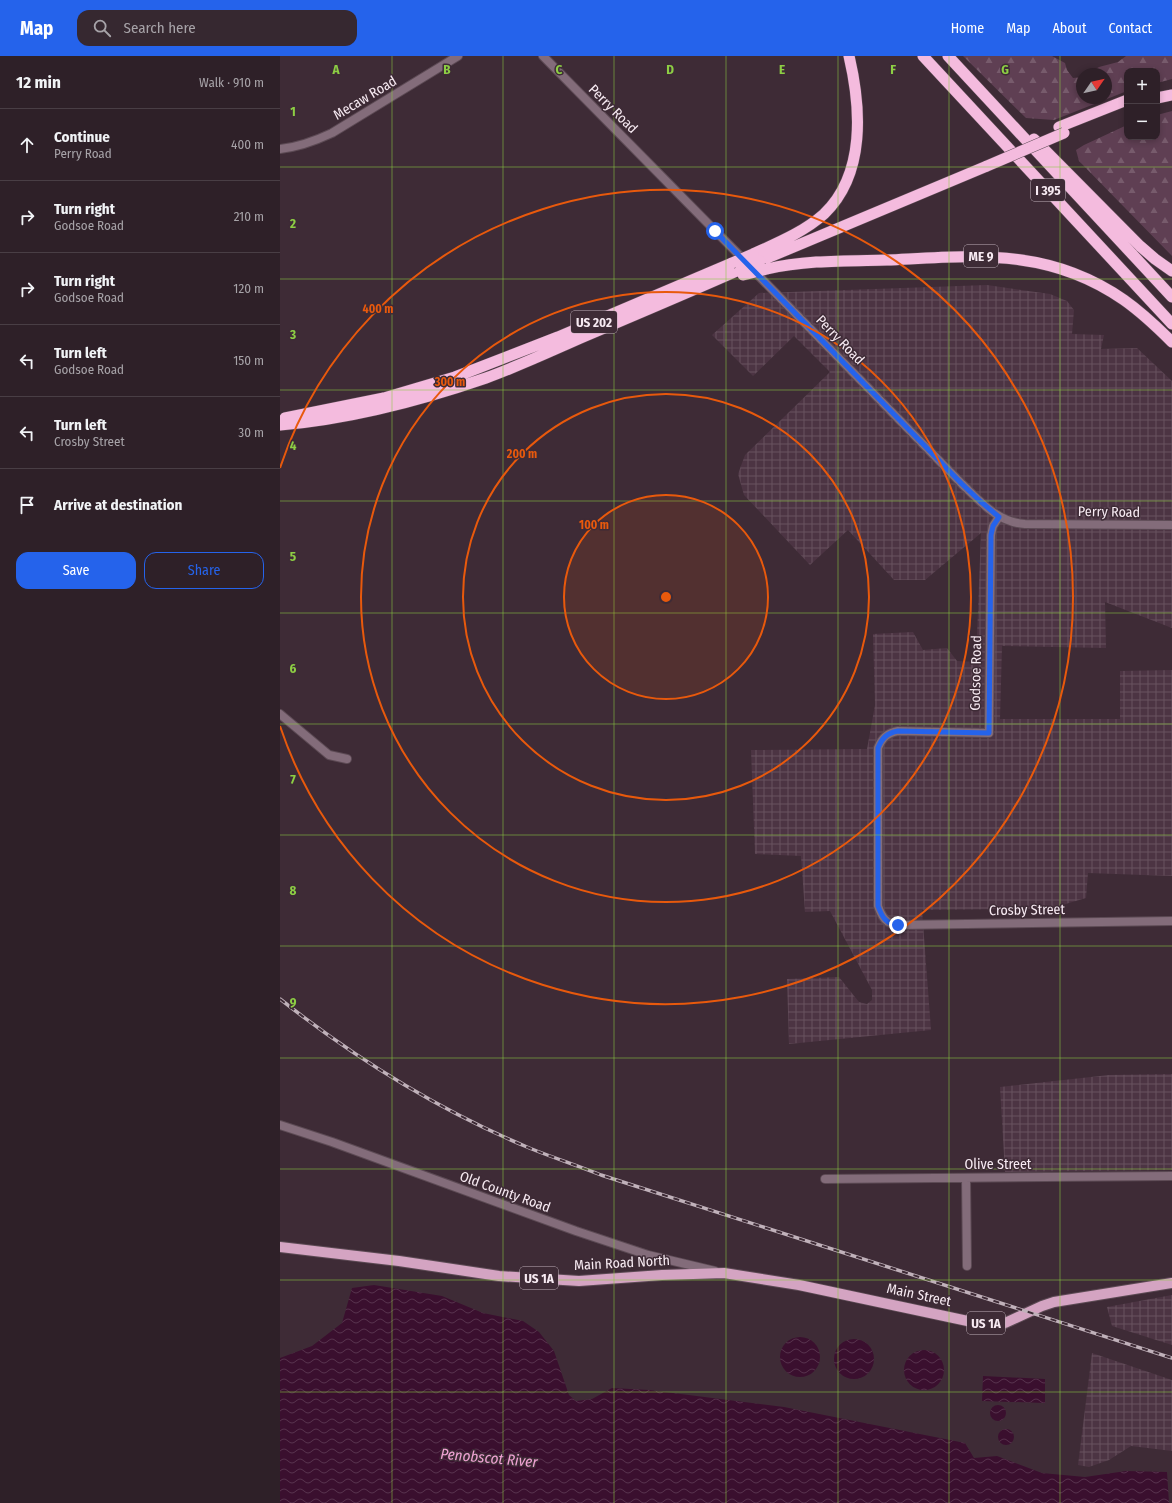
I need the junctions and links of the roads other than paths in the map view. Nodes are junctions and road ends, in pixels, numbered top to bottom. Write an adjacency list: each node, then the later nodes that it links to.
1 (458, 56): 14 (street, Mecaw Road)
2 (543, 56): 26 (street, Perry Road)
3 (849, 56): 16 (highway)
4 (923, 56): 22 (highway, I 395)
5 (948, 56): 6 (highway, I 395)
6 (978, 88): 19 (highway); 21 (highway, I 395)
7 (1172, 88): 8 (highway)
8 (1160, 90)
9 (1172, 95): 10 (highway)
10 (1160, 97)
11 (1124, 101): 13 (highway)
12 (1124, 108): 13 (highway)
13 (1062, 130): 15 (highway, bridge)
14 (280, 149)
15 (984, 163): 16 (highway); 17 (highway)
16 (772, 246): 17 (highway, US 202)
17 (760, 262): 18 (highway, US 202, bridge); 18 (highway, ME 9, bridge); 23 (highway, ME 9)
18 (738, 269): 20 (highway, ME 9); 24 (highway, US 202)
19 (1172, 271)
20 (704, 286): 25 (highway, US 202)
21 (1172, 297)
22 (1172, 324)
23 (1172, 342)
24 (280, 419)
25 (280, 425)
26 (999, 517): 27 (street, Perry Road); 30 (street, Godsoe Road)
27 (1172, 525)
28 (280, 714): 29 (street)
29 (347, 759)
30 (884, 919): 31 (street, Crosby Street)
31 (1172, 921)
32 (280, 1125): 38 (street, Old County Road)
33 (1172, 1176): 34 (street, Olive Street)
34 (966, 1178): 35 (street, Olive Street); 37 (street)
35 (825, 1179)
36 (280, 1247): 38 (main road, Main Road North / US 1A)
37 (967, 1266)
38 (724, 1273): 40 (main road, Main Road North / US 1A)
39 (1172, 1283): 40 (main road, Main Street / US 1A)
40 (799, 1285)

